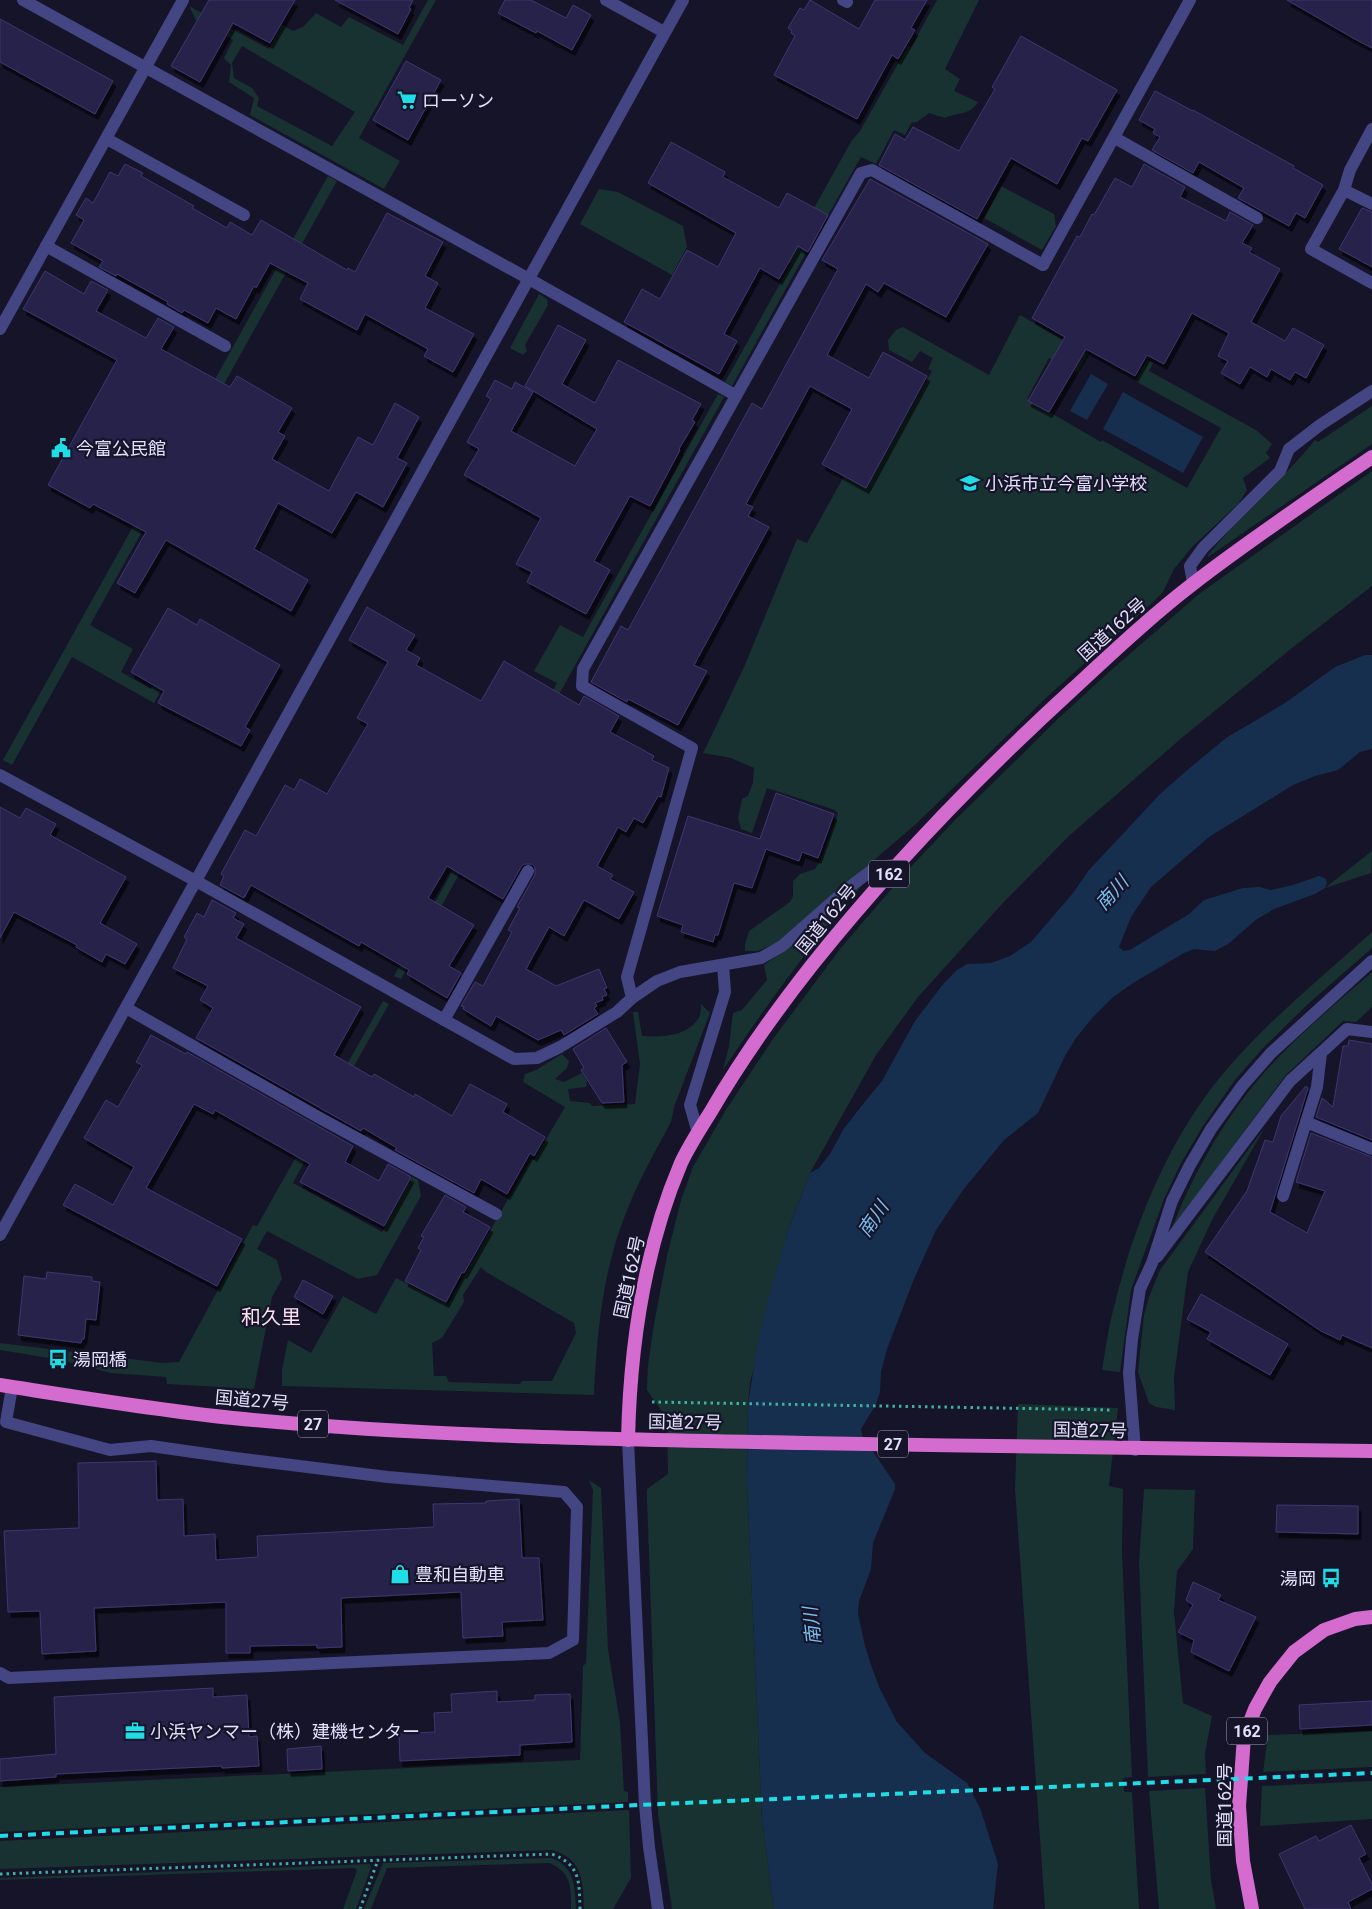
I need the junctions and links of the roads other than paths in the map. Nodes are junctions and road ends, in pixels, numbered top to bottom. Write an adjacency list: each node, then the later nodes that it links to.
1 (23, 0): 7 (street)
2 (183, 0): 7 (street)
3 (606, 0): 6 (street)
4 (683, 0): 6 (street)
5 (1190, 0): 9 (street)
6 (664, 32): 16 (street)
7 (146, 68): 10 (street); 16 (street)
8 (1372, 129): 11 (street)
9 (1115, 138): 14 (street); 21 (street)
10 (107, 139): 13 (street); 15 (street)
11 (1344, 190): 12 (street); 17 (street)
12 (1372, 204)
13 (244, 215)
14 (1257, 218)
15 (46, 246): 18 (street); 19 (street)
16 (529, 279): 21 (street); 27 (street)
17 (1372, 283)
18 (0, 329)
19 (225, 346)
20 (1372, 391): 23 (street)
21 (735, 395): 30 (street)
22 (1372, 456): 23 (highway, 国道162号 / 162)
23 (1193, 583): 25 (highway, 国道162号 / 162)
24 (0, 775): 27 (street)
25 (896, 865): 29 (street); 36 (highway, 国道162号 / 162)
26 (528, 870): 32 (street)
27 (196, 881): 31 (street); 32 (street)
28 (1372, 961): 41 (street)
29 (722, 965): 30 (street); 36 (street)
30 (632, 998): 32 (street)
31 (126, 1008): 39 (street); 40 (street)
32 (444, 1020)
33 (1372, 1032): 34 (street)
34 (1321, 1053): 35 (street); 41 (street)
35 (1306, 1122): 37 (street); 38 (street)
36 (698, 1133): 43 (highway, 国道162号 / 162)
37 (1372, 1149)
38 (1283, 1196)
39 (496, 1214)
40 (0, 1235)
41 (1152, 1263): 44 (street)
42 (6, 1386): 43 (highway, 国道27号 / 27); 47 (street)
43 (628, 1440): 44 (highway, 国道27号 / 27); 48 (street)
44 (1134, 1450): 45 (highway, 国道27号 / 27)
45 (1372, 1450)
46 (1372, 1617): 49 (highway, 国道162号 / 162)
47 (0, 1673)
48 (658, 1909)
49 (1252, 1909)

